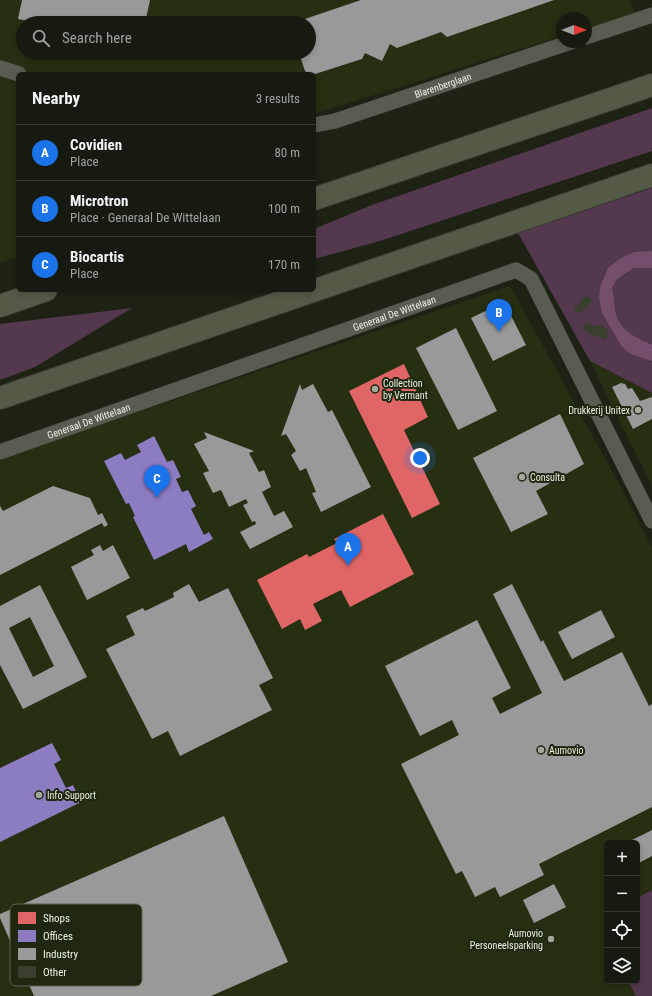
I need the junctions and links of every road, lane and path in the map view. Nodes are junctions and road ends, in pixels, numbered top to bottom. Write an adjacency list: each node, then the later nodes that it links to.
1 (652, 15): 2 (street)
2 (592, 35)
3 (556, 47): 7 (street, Blarenberglaan)
4 (0, 68): 5 (street)
5 (16, 73)
6 (652, 85): 9 (highway)
7 (316, 125)
8 (652, 175): 10 (highway)
9 (316, 198)
10 (316, 290)
11 (40, 292): 13 (highway)
12 (310, 292): 14 (highway)
13 (0, 306)
14 (0, 398)
15 (0, 452): 16 (street, Generaal De Wittelaan)
16 (652, 521)

